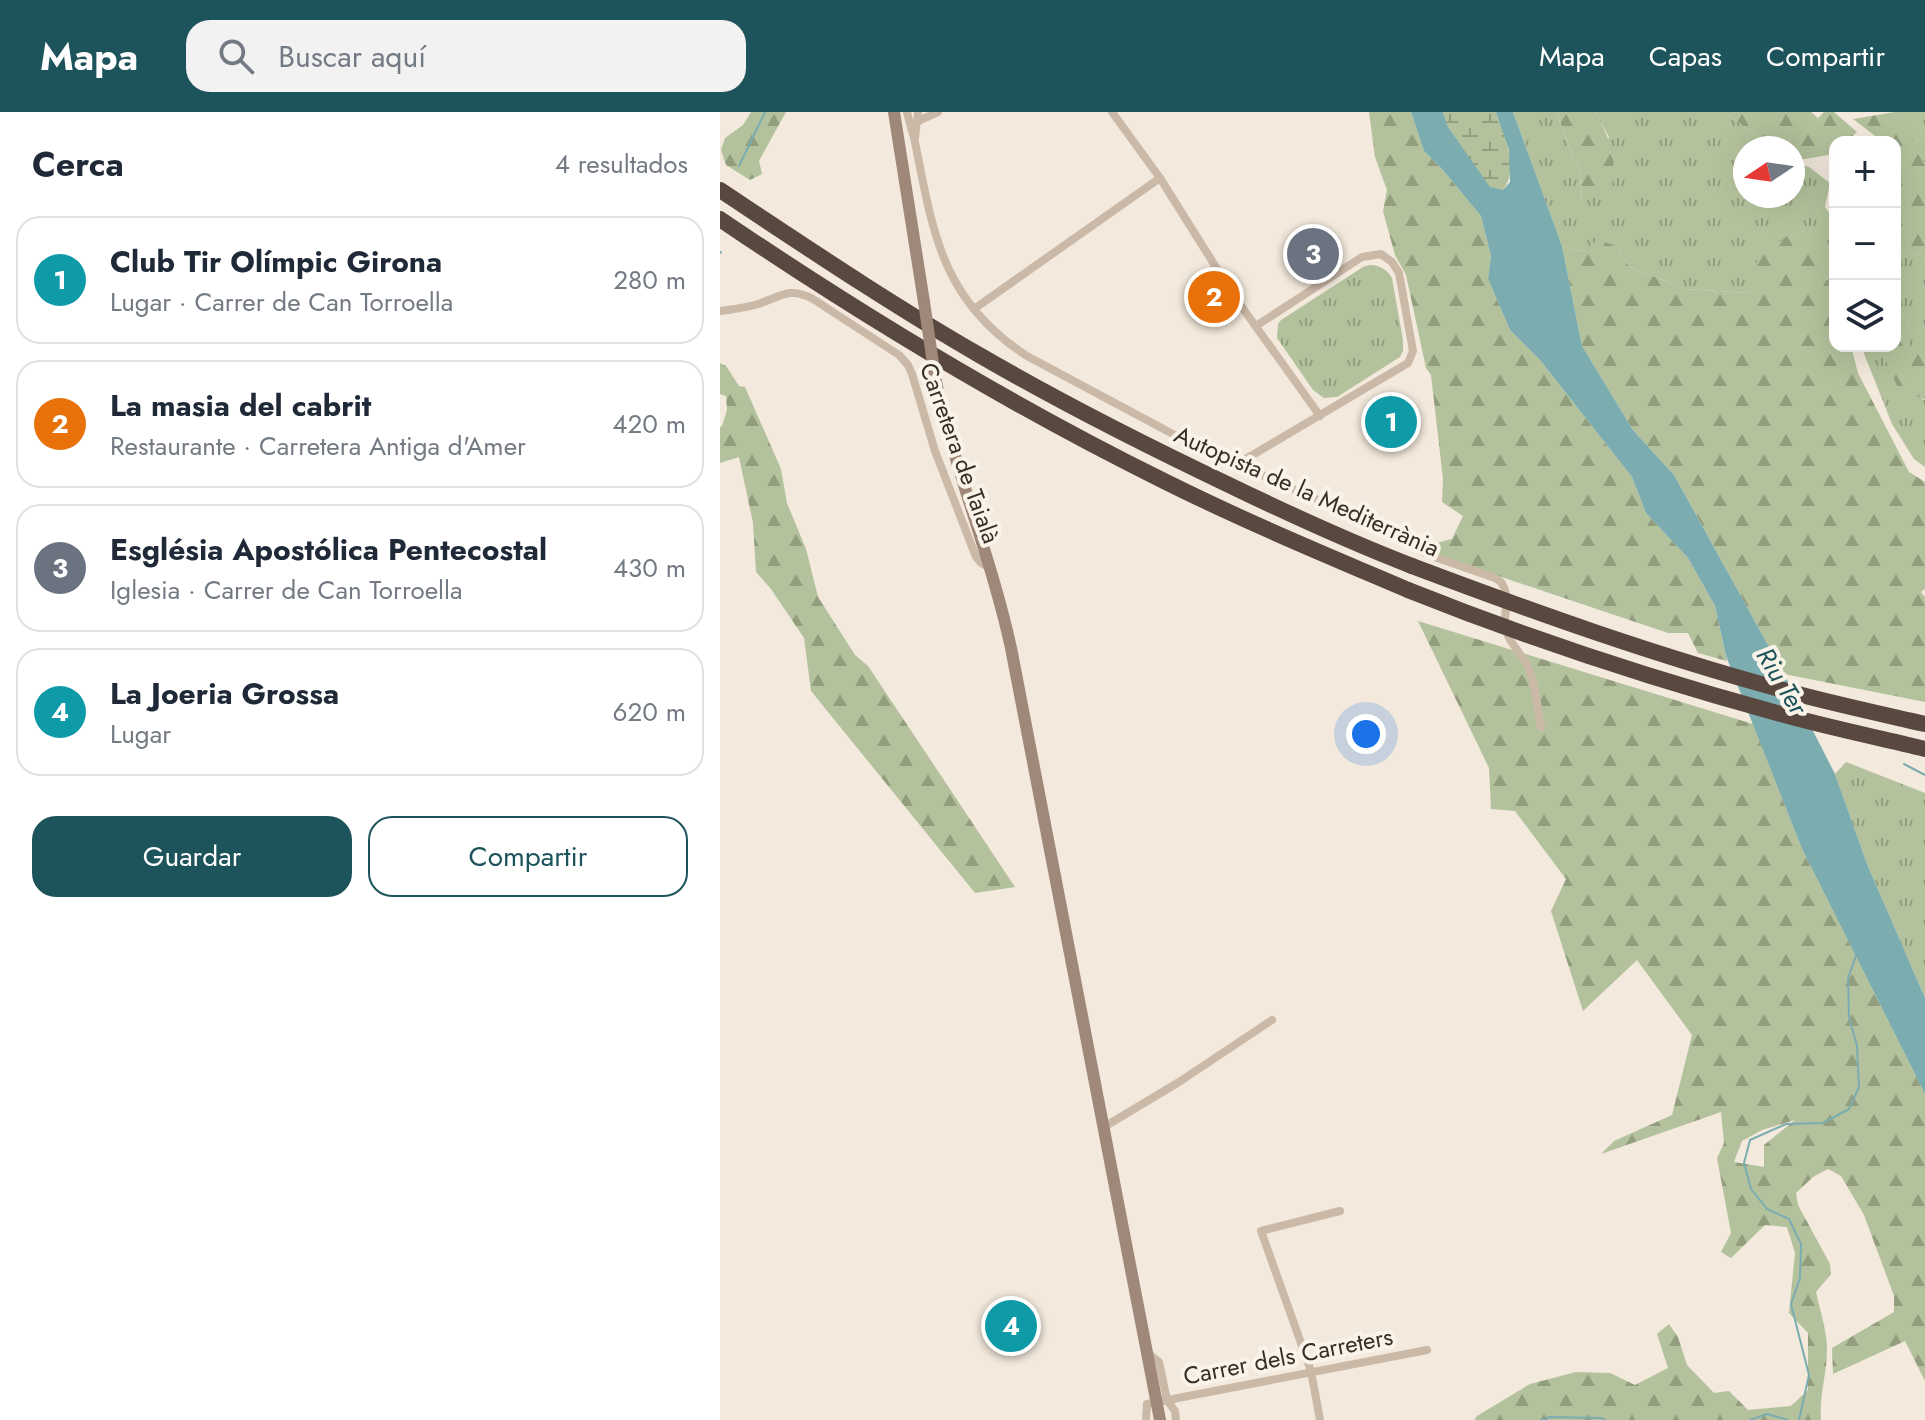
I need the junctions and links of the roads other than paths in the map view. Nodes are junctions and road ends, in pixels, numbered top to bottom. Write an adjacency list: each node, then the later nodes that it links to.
1 (894, 112): 16 (main road, bridge)
2 (907, 112): 5 (street)
3 (938, 112): 5 (street)
4 (1112, 112): 6 (street)
5 (915, 119): 11 (street)
6 (1160, 178): 11 (street); 13 (street)
7 (720, 179): 9 (highway)
8 (720, 190): 9 (highway, Autopista de la Mediterrània)
9 (756, 214): 17 (highway, Autopista de la Mediterrània, bridge)
10 (720, 219): 19 (highway, Autopista de la Mediterrània, bridge)
11 (974, 309): 15 (street)
12 (720, 311): 16 (street, Carretera de Taialà)
13 (1256, 326): 14 (street); 14 (street)
14 (1320, 416): 15 (street)
15 (1231, 465): 18 (street)
16 (990, 568): 21 (main road)
17 (1925, 724)
18 (1541, 727)
19 (1925, 749)
20 (1272, 1020): 21 (street)
21 (1104, 1127): 25 (main road)
22 (1340, 1211): 24 (street)
23 (1427, 1350): 24 (street, Carrer dels Carreters)
24 (1311, 1371): 25 (street, Carrer dels Carreters); 29 (street)
25 (1162, 1401): 26 (street); 27 (main road); 28 (street)
26 (1146, 1420)
27 (1160, 1420)
28 (1176, 1420)
29 (1320, 1420)

